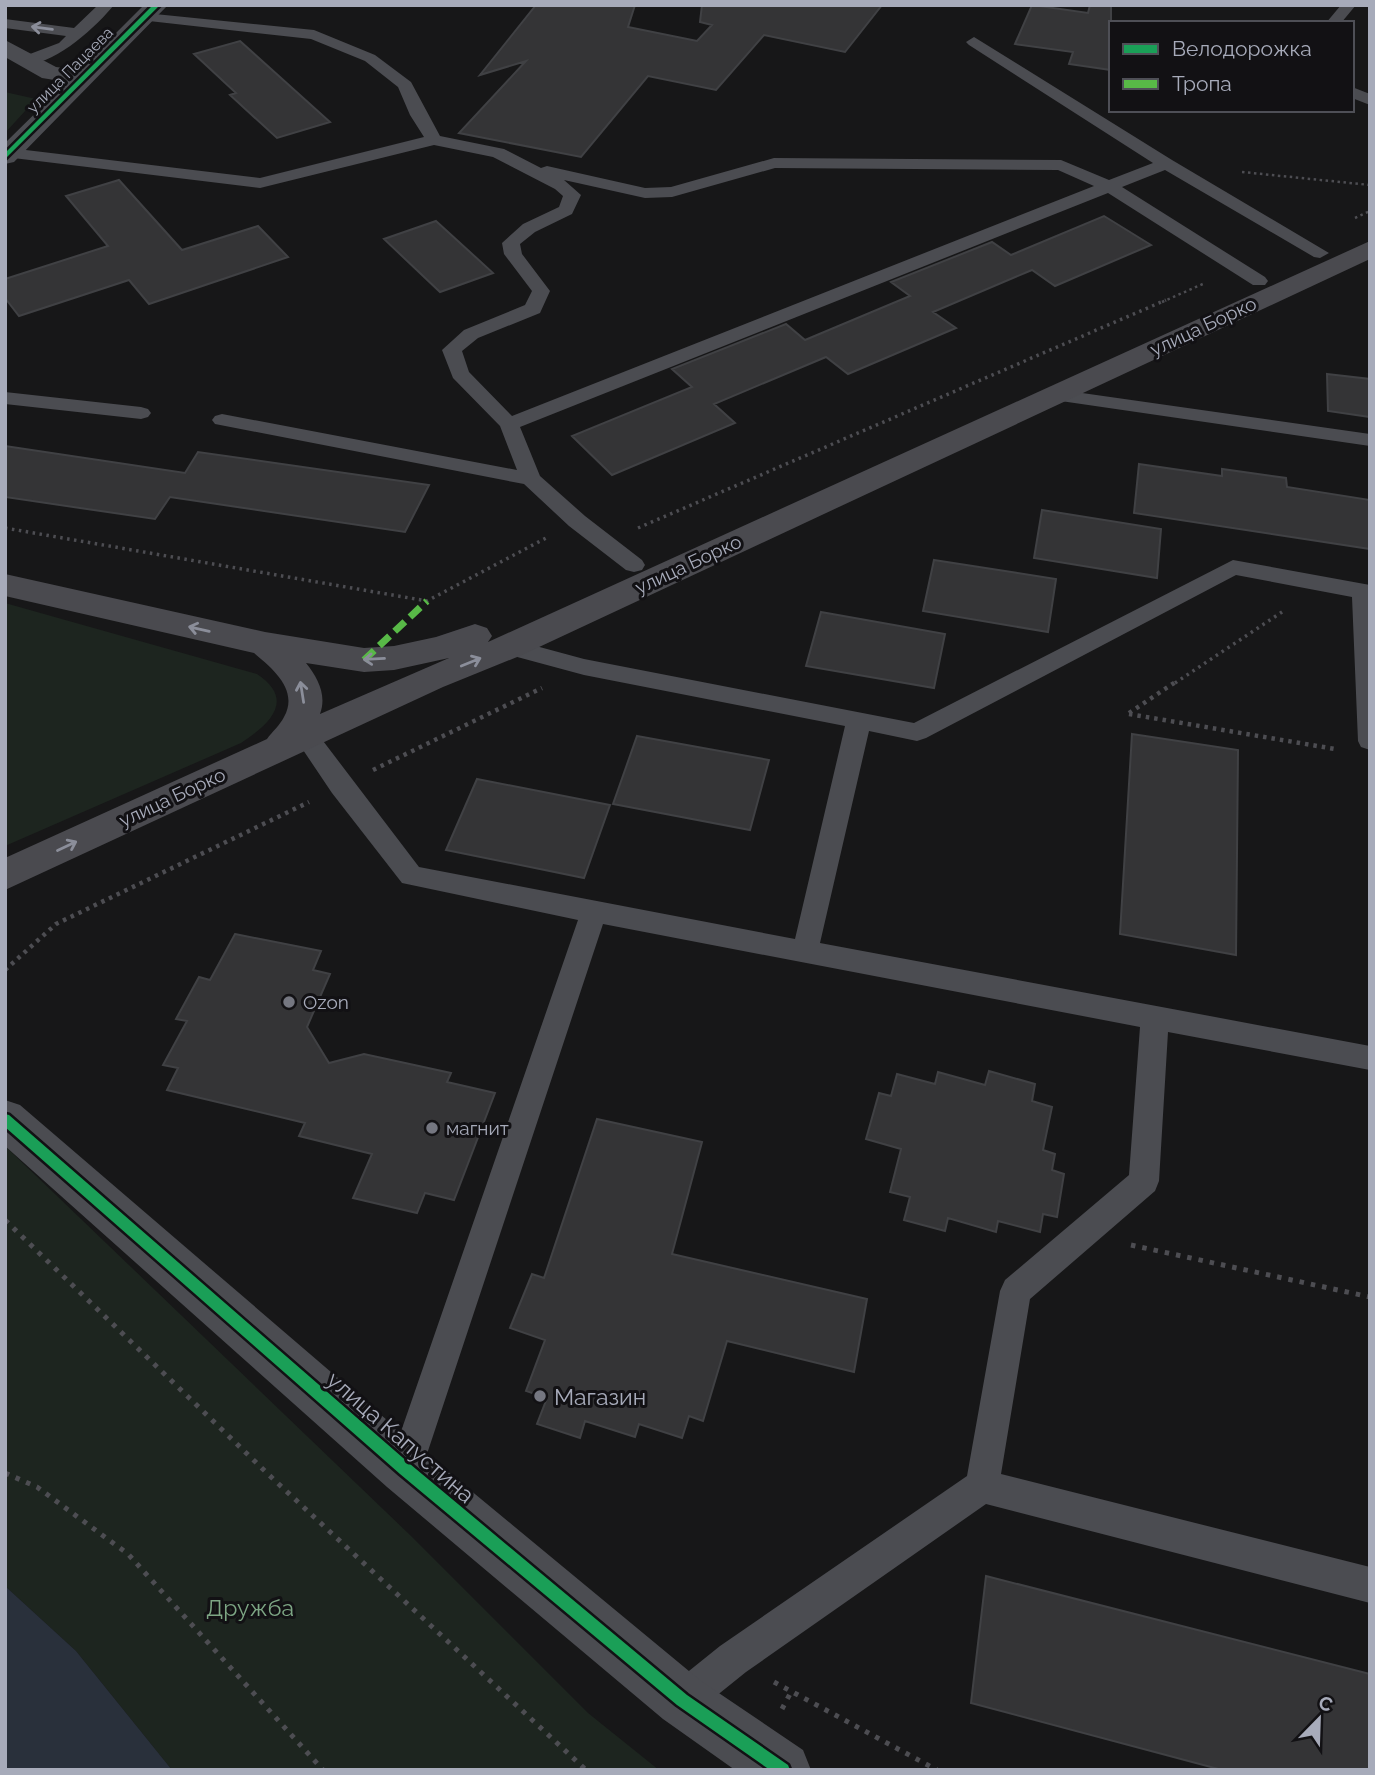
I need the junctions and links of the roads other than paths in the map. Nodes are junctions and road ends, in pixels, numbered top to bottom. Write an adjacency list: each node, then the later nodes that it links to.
1 (107, 5): 7 (lane)
2 (1328, 5): 3 (lane)
3 (1347, 7): 5 (lane)
4 (151, 11): 11 (street, улица Пацаева); 14 (lane)
5 (1335, 21)
6 (5, 23): 7 (lane, one-way to 6)
7 (78, 33): 10 (lane)
8 (974, 42): 16 (lane)
9 (5, 47): 10 (street)
10 (27, 60): 11 (street)
11 (84, 78): 15 (street, улица Пацаева)
12 (1354, 93): 13 (lane)
13 (1370, 100)
14 (434, 140): 15 (lane); 17 (lane)
15 (7, 155)
16 (1166, 164): 18 (lane); 20 (lane)
17 (522, 165): 18 (lane); 27 (lane)
18 (1108, 186): 22 (lane); 27 (lane)
19 (1370, 230): 20 (main road, улица Борко)
20 (1310, 248): 22 (main road, улица Борко)
21 (1370, 249): 23 (main road, улица Борко)
22 (1250, 274): 30 (main road, улица Борко)
23 (1054, 395): 28 (lane); 33 (main road, улица Борко)
24 (5, 398): 25 (lane)
25 (141, 413)
26 (222, 420): 29 (lane)
27 (509, 424): 29 (lane)
28 (1370, 440)
29 (531, 479): 30 (lane)
30 (634, 565): 32 (main road, улица Борко, one-way to 32)
31 (5, 585): 32 (main road, улица Борко, one-way to 31)
32 (265, 644): 35 (main road, one-way to 32)
33 (510, 647): 34 (lane); 35 (main road, улица Борко, one-way to 33)
34 (859, 720): 36 (lane); 39 (lane)
35 (293, 741): 37 (main road, улица Борко, one-way to 35); 38 (lane)
36 (1370, 741)
37 (5, 875)
38 (594, 912): 39 (lane); 43 (lane)
39 (805, 952): 40 (lane)
40 (1155, 1018): 41 (lane); 44 (lane)
41 (1370, 1058)
42 (5, 1119): 43 (street, улица Капустина)
43 (405, 1469): 46 (street, улица Капустина)
44 (982, 1486): 45 (lane); 46 (lane)
45 (1370, 1585)
46 (682, 1700): 47 (street, улица Капустина)
47 (783, 1770)

